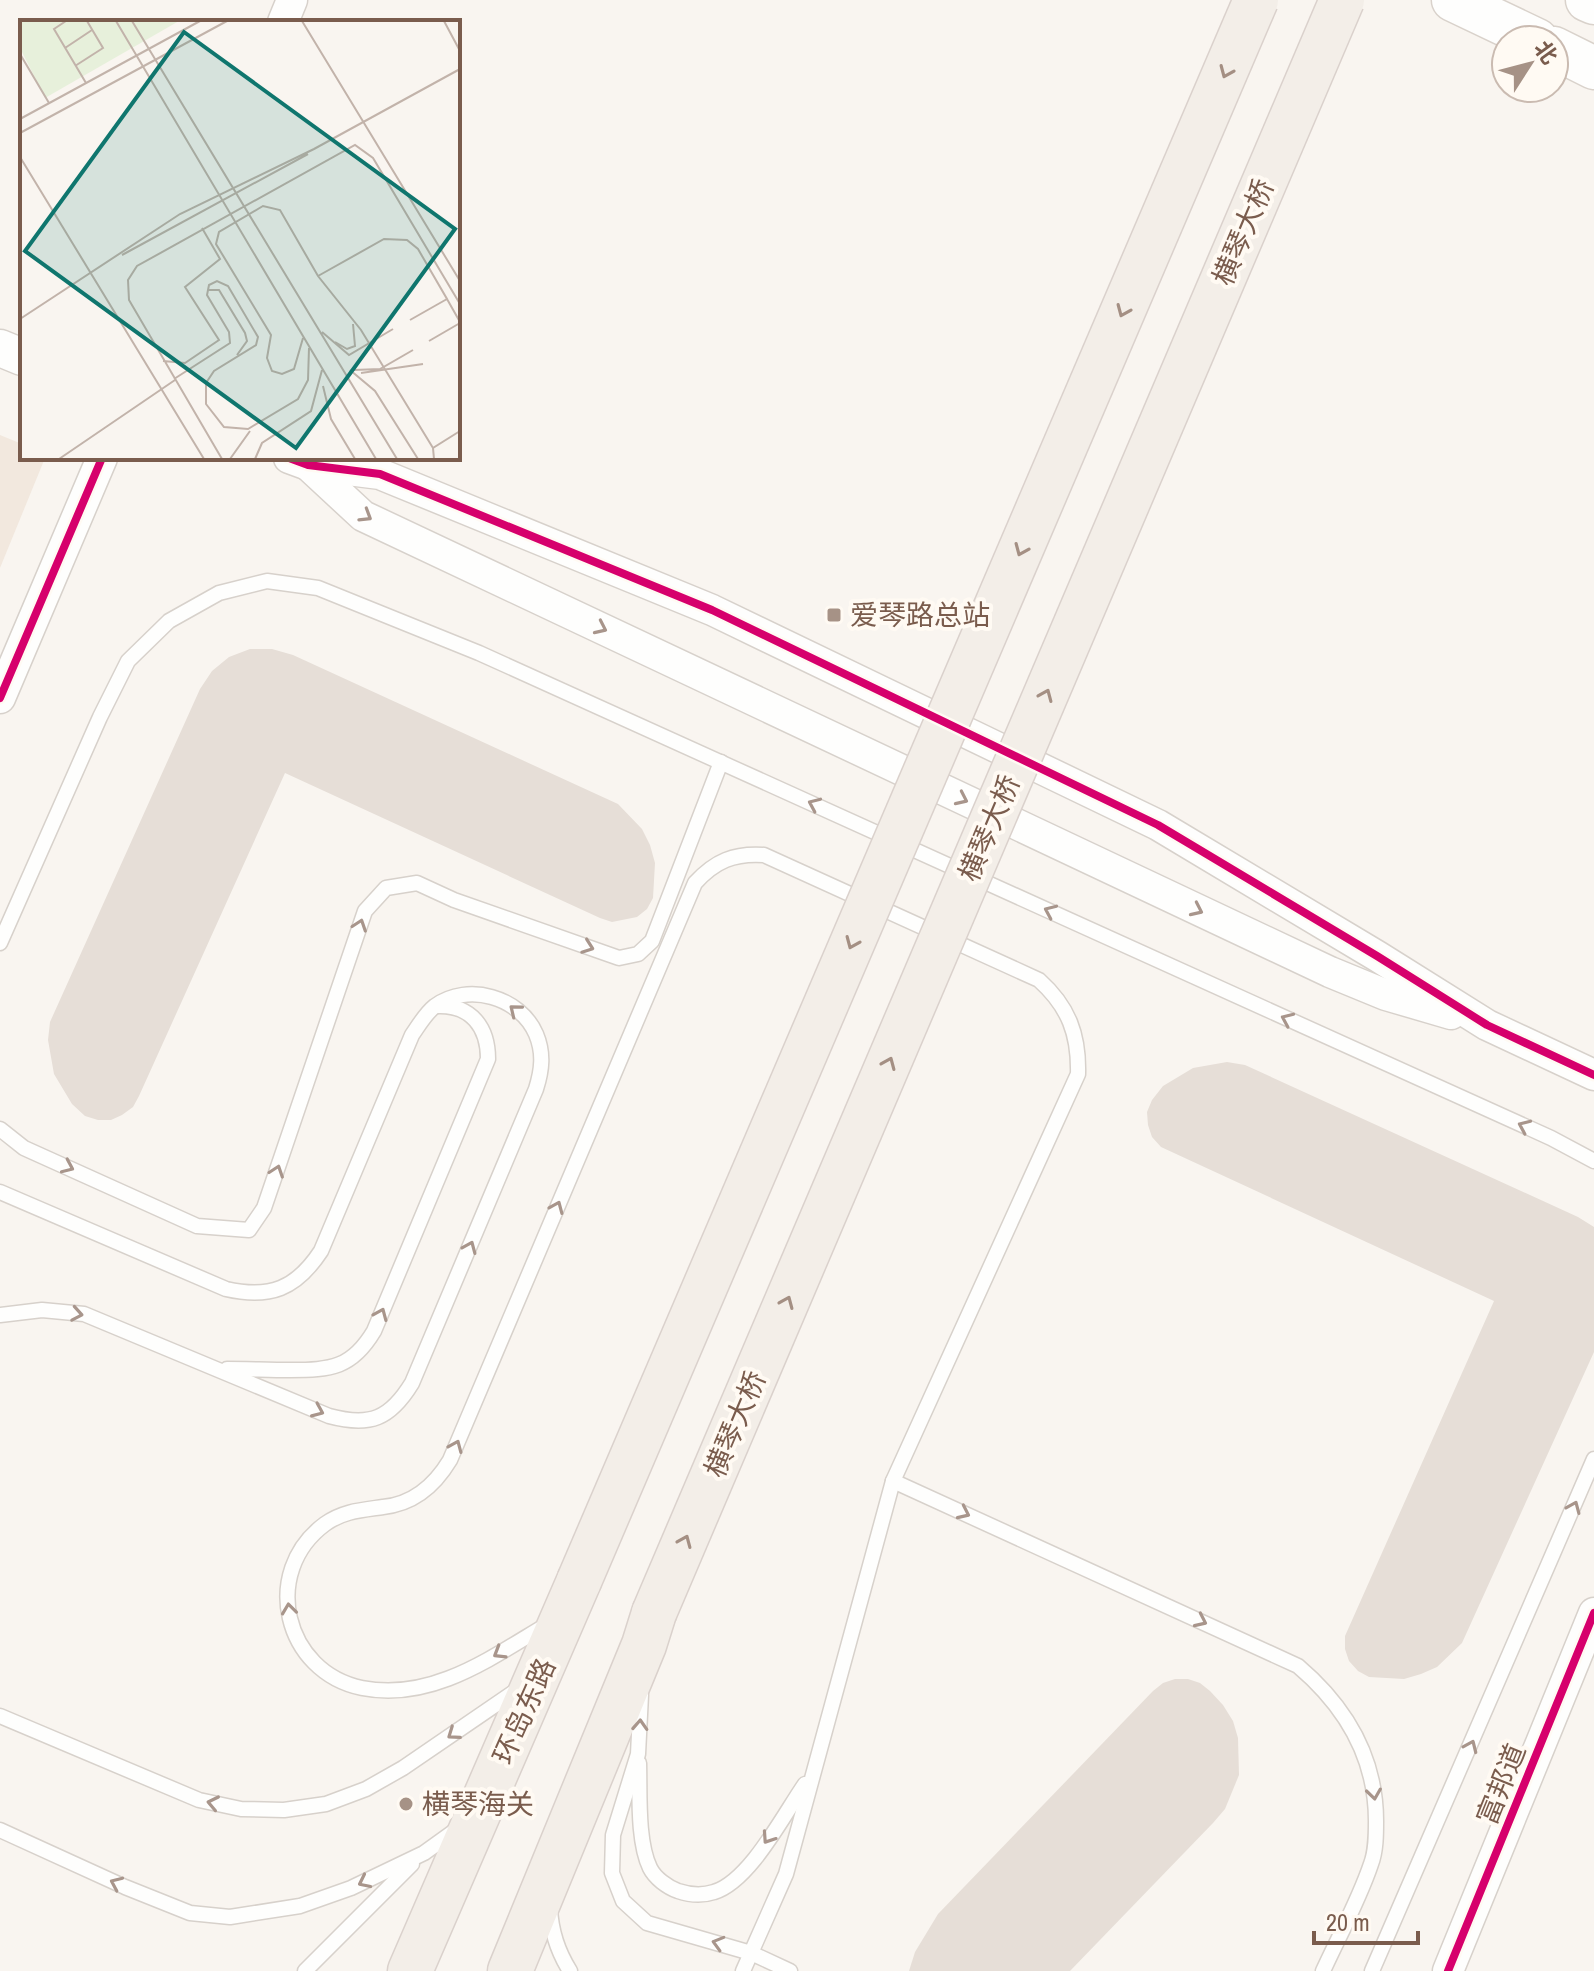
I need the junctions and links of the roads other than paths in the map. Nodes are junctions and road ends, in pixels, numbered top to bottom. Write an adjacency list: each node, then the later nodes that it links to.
1 (292, 0): 8 (street)
2 (1256, 0): 30 (main road, one-way to 30, bridge)
3 (1342, 0): 32 (main road, 横琴大桥, one-way to 3, bridge)
4 (1453, 0): 9 (main road)
5 (1526, 0): 10 (main road)
6 (1587, 0): 7 (main road)
7 (1594, 3)
8 (284, 20)
9 (1505, 24)
10 (1531, 24)
11 (1570, 56): 12 (main road)
12 (1594, 68)
13 (0, 348): 14 (street)
14 (20, 356)
15 (101, 460): 17 (street)
16 (298, 462): 21 (street, one-way to 21); 21 (street)
17 (0, 698)
18 (721, 762): 19 (lane); 23 (lane, one-way to 18); 24 (lane, one-way to 18)
19 (0, 943)
20 (436, 1006): 25 (lane); 27 (lane, one-way to 20); 27 (lane, one-way to 20)
21 (1487, 1025): 22 (street)
22 (1594, 1075)
23 (0, 1129)
24 (1594, 1161)
25 (0, 1192)
26 (0, 1315): 27 (lane, one-way to 27)
27 (218, 1369)
28 (1594, 1459): 49 (lane, one-way to 28)
29 (893, 1481): 30 (lane, one-way to 29); 36 (lane); 48 (lane, one-way to 48)
30 (572, 1597): 33 (main road, 环岛东路)
31 (1594, 1613): 50 (street, 富邦道)
32 (649, 1629): 35 (lane, one-way to 32); 40 (main road)
33 (540, 1674): 34 (lane, one-way to 34); 37 (main road, 环岛东路)
34 (0, 1716)
35 (638, 1754): 36 (lane, one-way to 35); 41 (lane, one-way to 35)
36 (812, 1774): 41 (lane)
37 (479, 1813): 39 (lane); 44 (main road, 环岛东路)
38 (0, 1830): 39 (lane, one-way to 38)
39 (424, 1853): 43 (lane)
40 (548, 1876): 42 (lane); 45 (main road)
41 (751, 1953): 46 (lane); 47 (lane)
42 (565, 1967)
43 (305, 1971)
44 (410, 1971)
45 (510, 1971)
46 (743, 1971)
47 (790, 1971)
48 (1323, 1971)
49 (1372, 1971)
50 (1448, 1971)

